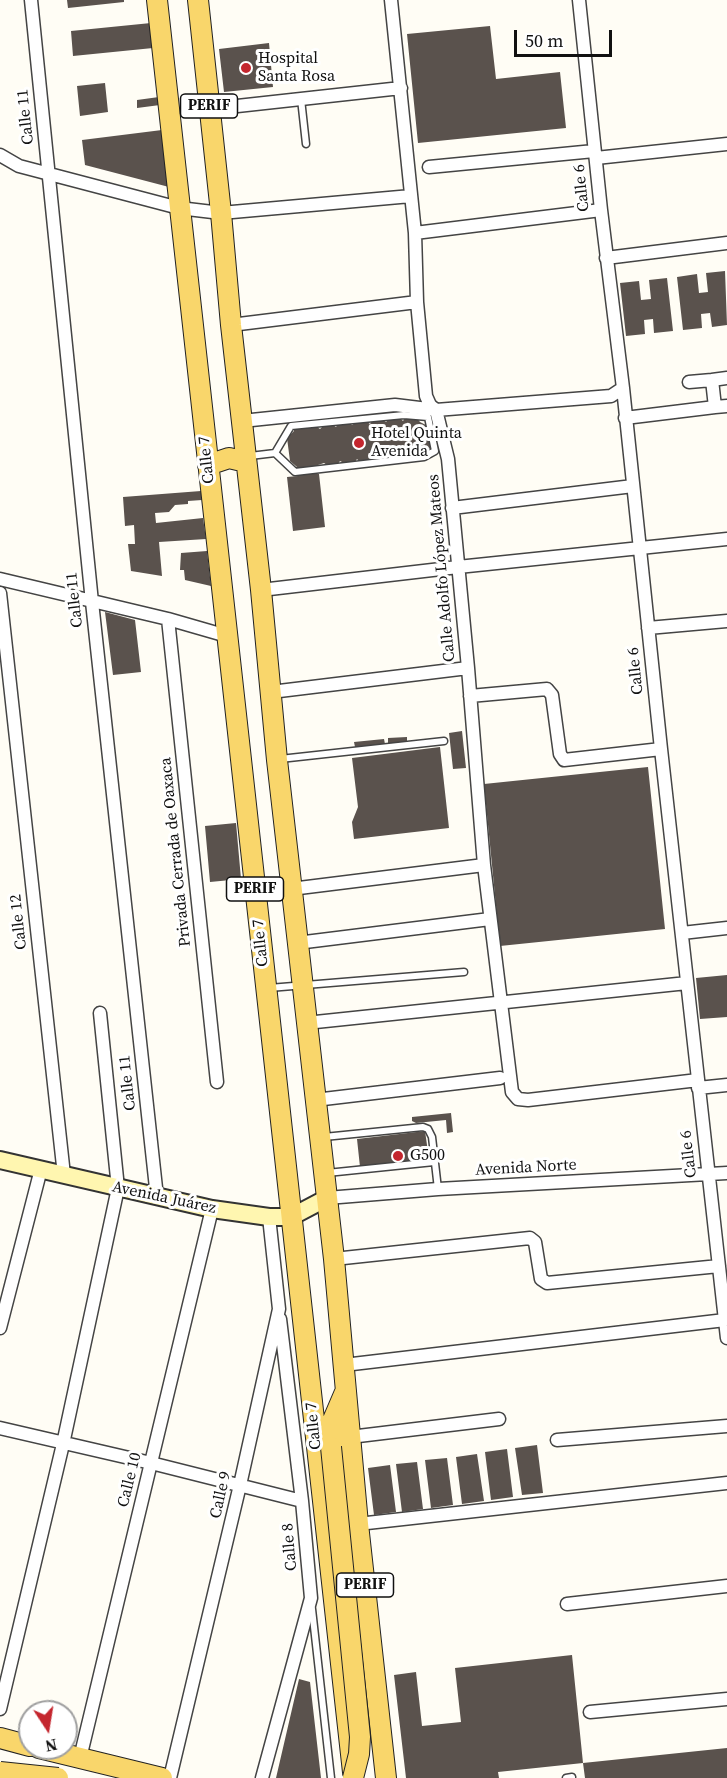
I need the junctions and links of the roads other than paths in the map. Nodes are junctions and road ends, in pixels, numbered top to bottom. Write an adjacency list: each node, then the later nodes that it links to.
1 (31, 0): 14 (street, Calle 11)
2 (157, 0): 16 (main road, Calle 7 / PERIF)
3 (198, 0): 8 (main road, PERIF)
4 (391, 0): 6 (street, Calle Adolfo López Mateos)
5 (579, 0): 12 (street, Calle 6)
6 (401, 88): 7 (street); 15 (street, Calle Adolfo López Mateos)
7 (302, 99): 8 (street); 9 (lane)
8 (210, 109): 18 (main road, PERIF)
9 (306, 144)
10 (727, 144): 12 (street)
11 (0, 155): 14 (street)
12 (595, 155): 13 (street); 17 (street, Calle 6)
13 (429, 166)
14 (48, 174): 16 (street); 43 (street, Calle 11)
15 (411, 196): 18 (street); 19 (street, Calle Adolfo López Mateos)
16 (179, 208): 18 (street); 34 (main road, Calle 7 / PERIF)
17 (601, 210): 19 (street); 21 (street, Calle 6)
18 (221, 213): 23 (main road, PERIF)
19 (415, 232): 22 (street, Calle Adolfo López Mateos)
20 (727, 243): 21 (street)
21 (606, 258): 27 (street, Calle 6)
22 (417, 302): 23 (street); 29 (street, Calle Adolfo López Mateos)
23 (231, 325): 31 (main road, PERIF)
24 (727, 378): 25 (street)
25 (712, 380): 26 (street); 28 (street)
26 (689, 382)
27 (623, 388): 29 (street); 30 (street, Calle 6)
28 (721, 406): 30 (street)
29 (436, 410): 31 (street); 36 (street, Calle Adolfo López Mateos)
30 (625, 418): 35 (street, Calle 6)
31 (242, 421): 33 (main road, PERIF)
32 (274, 453): 32 (lane); 33 (lane)
33 (246, 459): 34 (main road); 41 (main road, PERIF)
34 (208, 465): 47 (main road, Calle 7 / PERIF)
35 (633, 486): 36 (street); 38 (street, Calle 6)
36 (452, 508): 39 (street, Calle Adolfo López Mateos)
37 (727, 539): 38 (street)
38 (639, 548): 39 (street); 46 (street, Calle 6)
39 (458, 567): 41 (street); 48 (street, Calle Adolfo López Mateos)
40 (0, 579): 43 (street)
41 (261, 590): 49 (main road, PERIF)
42 (0, 593): 79 (street, Calle 12)
43 (92, 602): 44 (street); 82 (street, Calle 11)
44 (168, 619): 47 (street); 68 (street, Privada Cerrada de Oaxaca)
45 (727, 621): 46 (street)
46 (648, 628): 52 (street, Calle 6)
47 (227, 636): 63 (main road, Calle 7 / PERIF)
48 (468, 668): 49 (street); 50 (street, Calle Adolfo López Mateos)
49 (271, 692): 53 (main road, PERIF)
50 (470, 696): 52 (street); 54 (street, Calle Adolfo López Mateos)
51 (444, 741): 53 (lane)
52 (661, 748): 58 (street, Calle 6)
53 (277, 760): 55 (main road, PERIF)
54 (484, 866): 55 (street); 56 (street, Calle Adolfo López Mateos)
55 (291, 889): 59 (main road, PERIF)
56 (490, 919): 59 (street); 64 (street, Calle Adolfo López Mateos)
57 (727, 928): 58 (street)
58 (682, 933): 61 (street, Calle 6)
59 (297, 943): 62 (main road, PERIF)
60 (464, 972): 62 (lane)
61 (687, 983): 64 (street); 69 (street, Calle 6)
62 (302, 986): 63 (lane); 66 (main road, PERIF)
63 (266, 988): 86 (main road, Calle 7 / PERIF)
64 (500, 1001): 66 (street); 69 (street, Calle Adolfo López Mateos)
65 (100, 1013): 80 (street)
66 (306, 1023): 71 (main road, PERIF)
67 (500, 1078): 71 (street)
68 (217, 1082)
69 (698, 1084): 70 (street); 78 (street, Calle 6)
70 (727, 1085)
71 (315, 1100): 72 (main road, PERIF)
72 (320, 1137): 74 (lane); 76 (main road, PERIF)
73 (0, 1160): 75 (street, Avenida Juárez)
74 (434, 1162): 76 (lane); 81 (lane)
75 (40, 1169): 79 (street, Avenida Juárez); 92 (street)
76 (324, 1173): 83 (main road, PERIF)
77 (727, 1173): 78 (street, Avenida Norte)
78 (708, 1174): 81 (street, Avenida Norte); 88 (street, Calle 6)
79 (63, 1175): 80 (street, Avenida Juárez)
80 (118, 1188): 82 (street, Avenida Juárez); 101 (street)
81 (438, 1189): 83 (street, Avenida Norte)
82 (157, 1197): 84 (street, Avenida Juárez)
83 (327, 1198): 86 (street, Avenida Juárez); 87 (main road, PERIF)
84 (212, 1209): 85 (street, Avenida Juárez); 102 (street, Calle 10)
85 (269, 1217): 86 (street, Avenida Juárez); 90 (street, Calle 9)
86 (291, 1217): 125 (main road, Calle 7 / PERIF)
87 (334, 1259): 88 (street); 94 (main road, PERIF)
88 (719, 1266): 89 (street, Calle 6)
89 (724, 1289): 91 (street, Calle 6)
90 (279, 1309): 104 (street, Calle 9); 105 (street, Calle 8)
91 (725, 1320): 93 (street, Calle 6); 94 (street)
92 (0, 1328)
93 (727, 1338)
94 (344, 1365): 95 (main road, PERIF)
95 (346, 1391): 99 (main road, PERIF); 125 (main road, bridge)
96 (499, 1419): 99 (street)
97 (727, 1426): 100 (street)
98 (0, 1428): 101 (street)
99 (350, 1437): 106 (main road, PERIF)
100 (556, 1440)
101 (63, 1444): 102 (street); 111 (street)
102 (151, 1463): 104 (street); 115 (street, Calle 10)
103 (727, 1483): 106 (street)
104 (240, 1485): 105 (street); 122 (street, Calle 9)
105 (302, 1501): 108 (street, Calle 8)
106 (358, 1524): 126 (main road, PERIF)
107 (727, 1586): 109 (street)
108 (311, 1598): 123 (street, Calle 8); 124 (lane)
109 (567, 1604)
110 (727, 1699): 112 (street)
111 (0, 1709)
112 (590, 1712)
113 (0, 1738): 114 (main road)
114 (18, 1743)
115 (80, 1758): 121 (main road)
116 (0, 1763): 119 (main road)
117 (0, 1772): 120 (main road, bridge)
118 (572, 1777): 127 (lane)
119 (21, 1778)
120 (58, 1778)
121 (162, 1778)
122 (170, 1778)
123 (262, 1778)
124 (331, 1778)
125 (353, 1778)
126 (386, 1778)
127 (566, 1778)

